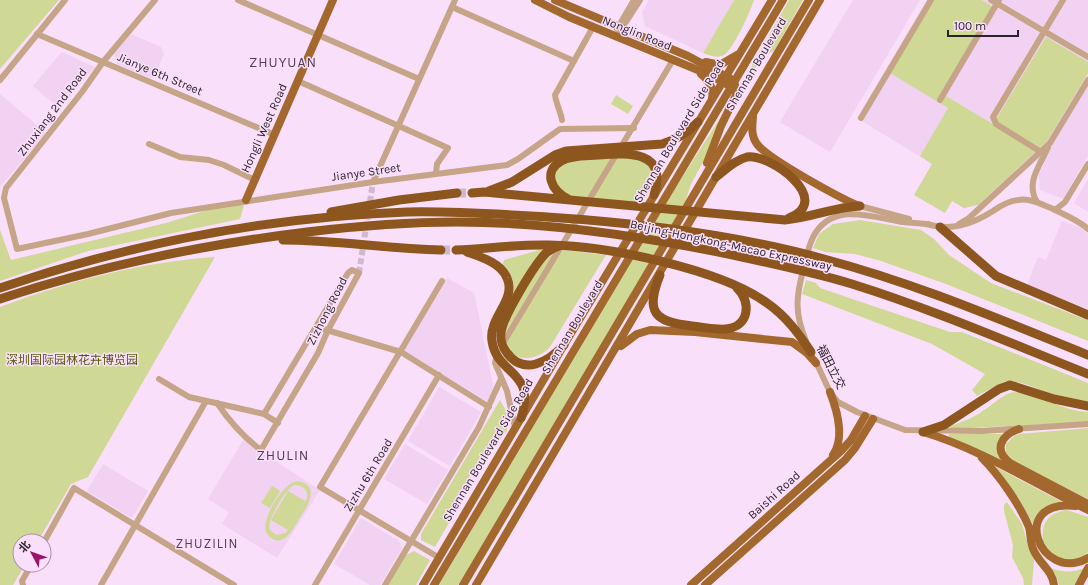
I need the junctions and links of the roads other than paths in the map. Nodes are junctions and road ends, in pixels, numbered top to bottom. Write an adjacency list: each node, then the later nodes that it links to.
1 (65, 0): 25 (street)
2 (155, 0): 34 (street, Zhuxiang 2nd Road)
3 (238, 0): 26 (street)
4 (333, 0): 26 (main road, Hongli West Road)
5 (455, 0): 19 (street)
6 (535, 0): 22 (main road, Nonglin Road)
7 (555, 0): 23 (main road, Nonglin Road)
8 (634, 0): 23 (street)
9 (640, 0): 23 (street)
10 (772, 0): 20 (main road, Shennan Boulevard Side Road)
11 (778, 0): 20 (main road)
12 (783, 0): 41 (main road, Shennan Boulevard)
13 (809, 0): 21 (main road, Shennan Boulevard)
14 (820, 0): 31 (main road)
15 (931, 0): 45 (street)
16 (991, 0): 18 (street)
17 (1063, 0): 24 (street)
18 (998, 2): 24 (street); 42 (street)
19 (452, 7): 33 (street); 37 (street)
20 (761, 19): 28 (main road, Shennan Boulevard Side Road)
21 (798, 19): 31 (main road); 54 (main road, Shennan Boulevard)
22 (593, 27): 27 (main road, Nonglin Road); 33 (street)
23 (620, 27): 27 (street); 29 (main road, Nonglin Road); 32 (main road)
24 (1044, 32): 30 (street); 55 (street)
25 (37, 34): 34 (street, Jianye 6th Street); 38 (street)
26 (318, 34): 37 (street); 40 (main road, Hongli West Road)
27 (616, 37): 32 (main road, Nonglin Road)
28 (742, 51): 29 (main road); 36 (main road, Shennan Boulevard Side Road)
29 (688, 56): 36 (main road, Nonglin Road)
30 (1088, 58)
31 (786, 59): 44 (main road)
32 (674, 60): 35 (main road, Nonglin Road); 49 (street)
33 (574, 61): 46 (street)
34 (102, 62): 50 (street, Jianye 6th Street); 83 (street, Zhuxiang 2nd Road)
35 (697, 70): 36 (main road, Nonglin Road); 43 (main road)
36 (725, 78): 41 (main road, Shennan Boulevard); 43 (main road, Shennan Boulevard Side Road)
37 (419, 79): 48 (street)
38 (0, 80)
39 (1088, 80): 51 (street)
40 (298, 81): 48 (street); 50 (main road, Hongli West Road)
41 (732, 85): 64 (main road, Shennan Boulevard); 104 (main road, Shennan Boulevard)
42 (940, 100)
43 (711, 101): 47 (main road, Shennan Boulevard Side Road)
44 (754, 114): 56 (main road); 61 (main road)
45 (861, 118)
46 (562, 120)
47 (698, 122): 53 (highway); 69 (main road, Shennan Boulevard Side Road)
48 (398, 126): 60 (street); 63 (street)
49 (634, 128): 60 (street, Jianye Street); 106 (street)
50 (275, 135): 62 (main road, Hongli West Road)
51 (1050, 143): 55 (street); 72 (street)
52 (149, 144): 62 (street)
53 (604, 151): 66 (highway); 69 (highway); 71 (highway)
54 (719, 151): 64 (main road, Shennan Boulevard); 65 (main road)
55 (1041, 152): 79 (street)
56 (769, 159): 59 (highway); 61 (highway)
57 (1088, 164): 74 (street)
58 (1088, 170): 75 (street)
59 (790, 172): 73 (main road); 76 (highway)
60 (436, 173): 63 (street, Jianye Street)
61 (716, 177): 65 (main road)
62 (255, 180): 70 (main road, Hongli West Road)
63 (373, 182): 70 (street, Jianye Street)
64 (700, 182): 122 (main road, Shennan Boulevard)
65 (709, 189): 85 (main road)
66 (484, 192): 68 (highway); 71 (highway)
67 (456, 193): 77 (highway)
68 (472, 193)
69 (654, 195): 95 (main road, Shennan Boulevard Side Road)
70 (246, 200): 83 (street, Jianye Street)
71 (571, 200): 76 (highway)
72 (1037, 202): 74 (street, 福田立交); 79 (street, 福田立交)
73 (860, 206): 76 (highway); 78 (street, 福田立交)
74 (1055, 210): 75 (street, 福田立交)
75 (1068, 216): 80 (street, 福田立交)
76 (785, 220)
77 (264, 223): 88 (highway, Beijing-Hongkong-Macao Expressway); 98 (highway, Beijing-Hongkong-Macao Expressway)
78 (928, 224): 79 (street, 福田立交); 97 (street, 福田立交)
79 (944, 227): 90 (highway)
80 (1088, 229)
81 (242, 241): 84 (highway); 89 (highway, Beijing-Hongkong-Macao Expressway); 102 (highway, Beijing-Hongkong-Macao Expressway)
82 (566, 245): 87 (highway); 101 (highway); 101 (highway)
83 (18, 249)
84 (441, 250)
85 (660, 274): 92 (highway); 99 (main road)
86 (442, 281): 96 (street)
87 (729, 283): 94 (highway); 97 (highway)
88 (0, 288)
89 (0, 299)
90 (1088, 314)
91 (320, 321): 93 (street); 93 (street, Zizhong Road); 113 (street, Zizhong Road)
92 (667, 327): 94 (highway); 99 (main road)
93 (328, 330): 96 (street); 117 (street, Zizhong Road)
94 (696, 330): 100 (main road)
95 (564, 345): 101 (highway); 104 (main road); 115 (main road, Shennan Boulevard Side Road)
96 (401, 352): 103 (street); 126 (street)
97 (811, 352): 100 (street, 福田立交)
98 (1088, 355)
99 (611, 358): 108 (main road)
100 (816, 363): 107 (street, 福田立交)
101 (512, 365): 115 (highway)
102 (1088, 374)
103 (440, 375): 112 (street); 126 (street, Zizhu 6th Road)
104 (556, 378): 143 (main road, Shennan Boulevard)
105 (159, 379): 109 (street)
106 (501, 379): 112 (street); 119 (street)
107 (830, 392): 114 (street, 福田立交); 124 (main road)
108 (586, 399): 122 (main road); 145 (main road)
109 (206, 401): 110 (street); 128 (street)
110 (217, 404): 113 (street); 117 (street, Zizhong Road)
111 (1088, 406): 121 (highway)
112 (489, 407): 131 (street)
113 (264, 414): 117 (street)
114 (865, 416): 116 (street, 福田立交); 124 (main road, Baishi Road)
115 (521, 418): 119 (main road, Shennan Boulevard Side Road)
116 (873, 419): 121 (street, 福田立交); 147 (main road, Baishi Road)
117 (278, 423)
118 (1088, 424): 120 (street, 福田立交)
119 (515, 428): 132 (main road, Shennan Boulevard Side Road)
120 (1019, 429): 121 (street, 福田立交); 125 (main road)
121 (923, 432): 123 (main road)
122 (542, 453): 144 (main road, Shennan Boulevard)
123 (975, 453): 125 (main road); 130 (main road)
124 (823, 467): 146 (main road, Baishi Road)
125 (1083, 504): 127 (main road); 130 (main road)
126 (359, 510): 131 (street); 140 (street, Zizhu 6th Road)
127 (1088, 510)
128 (136, 525): 129 (street); 138 (street); 139 (street)
129 (49, 533)
130 (1034, 540): 134 (main road)
131 (411, 541): 132 (street); 141 (street)
132 (438, 557): 142 (main road, Shennan Boulevard Side Road)
133 (1088, 558): 134 (main road)
134 (1043, 560): 148 (main road)
135 (1088, 568): 149 (main road)
136 (26, 573): 137 (street)
137 (23, 585)
138 (101, 585)
139 (234, 585)
140 (315, 585)
141 (385, 585)
142 (423, 585)
143 (434, 585)
144 (463, 585)
145 (476, 585)
146 (691, 585)
147 (705, 585)
148 (1054, 585)
149 (1079, 585)

